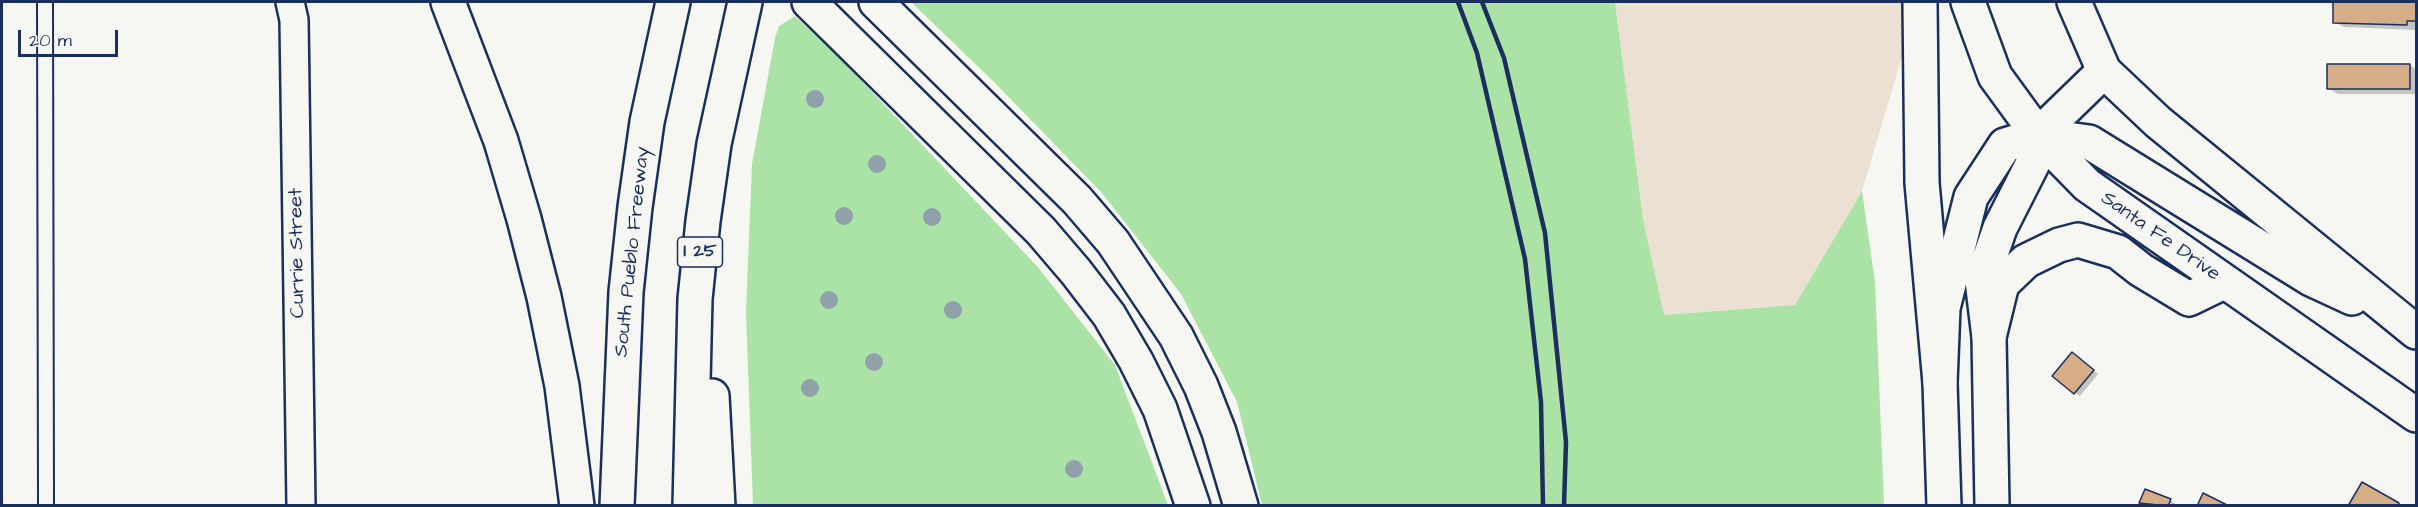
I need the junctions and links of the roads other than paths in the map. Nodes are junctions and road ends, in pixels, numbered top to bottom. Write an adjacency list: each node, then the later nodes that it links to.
1 (45, 2): 19 (lane)
2 (290, 2): 20 (street, Currie Street)
3 (448, 2): 21 (main road)
4 (673, 2): 22 (main road, South Pueblo Freeway)
5 (745, 2): 13 (main road, I 25)
6 (809, 2): 25 (main road)
7 (876, 2): 26 (main road)
8 (1920, 2): 17 (main road)
9 (1968, 2): 12 (main road, Santa Fe Drive)
10 (2074, 2): 11 (main road)
11 (2104, 71): 12 (main road); 15 (main road)
12 (2038, 135): 14 (main road, Santa Fe Drive); 15 (main road); 16 (main road); 17 (main road)
13 (703, 221): 23 (main road, I 25); 24 (main road)
14 (2224, 282): 16 (main road); 18 (main road, Santa Fe Drive)
15 (2410, 327)
16 (1989, 337): 28 (main road)
17 (1940, 383): 27 (main road)
18 (2416, 415)
19 (46, 506)
20 (302, 506)
21 (577, 506)
22 (617, 506)
23 (690, 506)
24 (718, 506)
25 (1193, 506)
26 (1241, 506)
27 (1944, 506)
28 (1992, 506)

